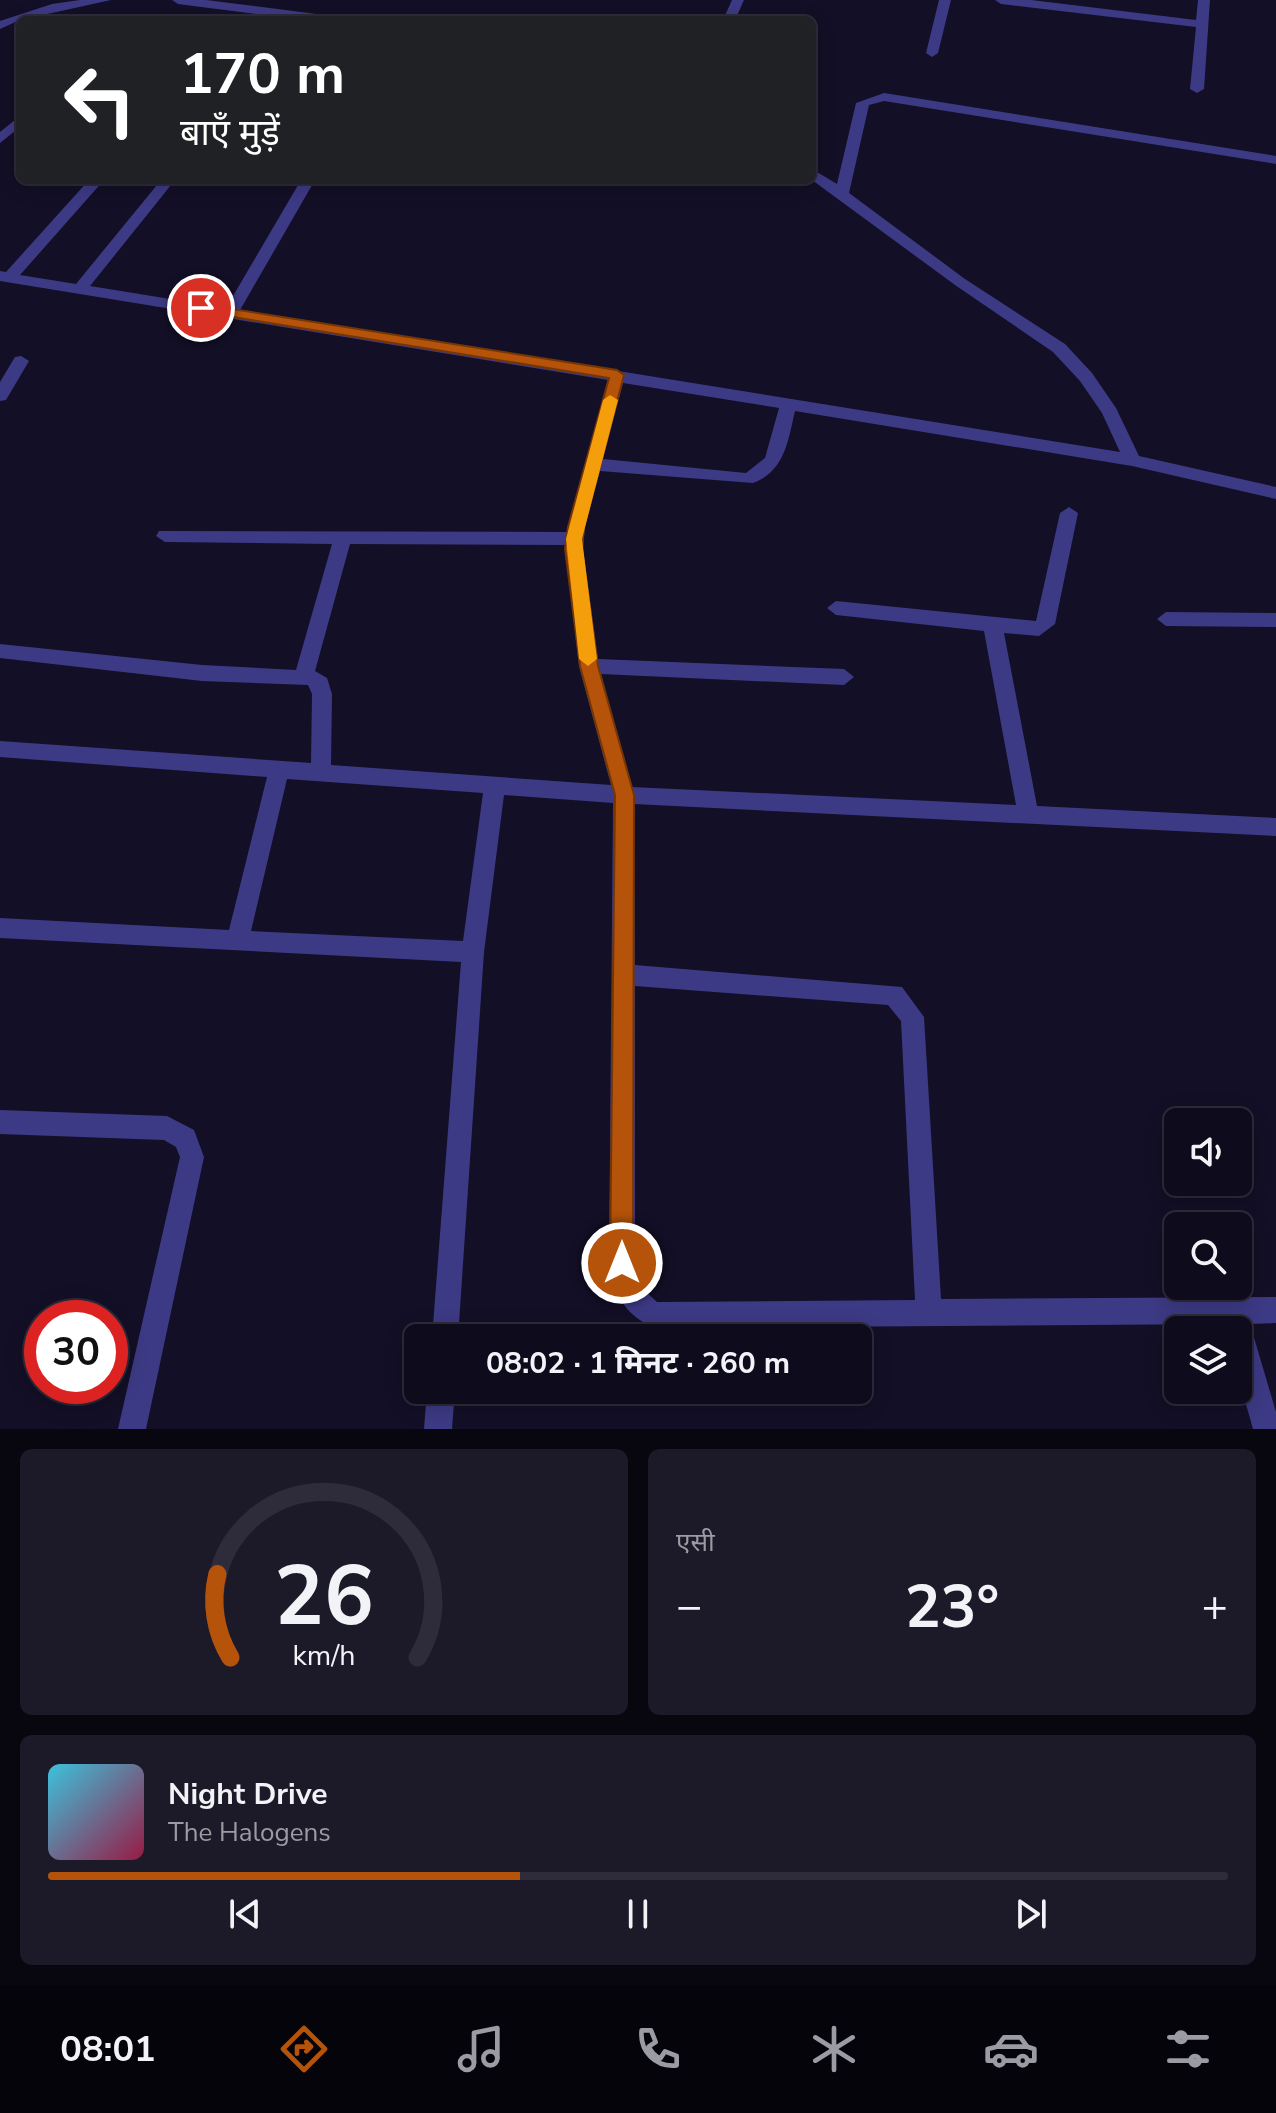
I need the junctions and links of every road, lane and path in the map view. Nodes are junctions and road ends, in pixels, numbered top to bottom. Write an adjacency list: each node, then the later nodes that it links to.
1 (67, 0): 7 (street)
2 (105, 0): 7 (street)
3 (178, 0): 8 (street)
4 (945, 0): 14 (street)
5 (1001, 0): 9 (street)
6 (1204, 0): 13 (street)
7 (85, 2): 10 (street)
8 (207, 3): 11 (street); 12 (street)
9 (1057, 3): 13 (street)
10 (25, 16)
11 (193, 16)
12 (303, 16)
13 (1202, 24): 15 (street)
14 (932, 53)
15 (1197, 89)
16 (16, 124): 17 (street)
17 (0, 139)
18 (1276, 160): 23 (street)
19 (816, 176): 23 (street)
20 (93, 184): 24 (street)
21 (165, 184): 25 (street)
22 (306, 184): 26 (street)
23 (841, 195): 31 (street)
24 (4, 277): 25 (street)
25 (80, 288): 26 (street)
26 (231, 313): 28 (street)
27 (21, 361): 29 (street)
28 (617, 375): 30 (street); 32 (street)
29 (0, 396)
30 (788, 406): 31 (street); 32 (street)
31 (1132, 460): 33 (street)
32 (593, 464): 37 (street)
33 (1276, 493)
34 (1069, 513): 41 (street)
35 (165, 536): 36 (street)
36 (343, 537): 37 (street); 44 (street)
37 (574, 539): 43 (street)
38 (836, 608): 41 (street)
39 (1166, 619): 40 (street)
40 (1276, 620)
41 (993, 626): 51 (street)
42 (0, 651): 44 (street)
43 (589, 666): 45 (street); 50 (street)
44 (304, 675): 48 (street)
45 (844, 677)
46 (0, 749): 47 (street)
47 (279, 770): 48 (street); 54 (street)
48 (321, 773): 49 (street)
49 (495, 785): 50 (street); 55 (street)
50 (624, 795): 51 (street); 56 (street)
51 (1028, 814): 52 (street)
52 (1276, 827)
53 (0, 928): 54 (street)
54 (238, 940): 55 (street)
55 (473, 952): 61 (street)
56 (624, 975): 60 (street); 60 (street)
57 (0, 1122): 63 (street)
58 (1276, 1310): 59 (street)
59 (1233, 1311): 60 (street); 65 (street)
60 (929, 1313)
61 (446, 1324)
62 (440, 1404): 64 (street)
63 (132, 1429)
64 (438, 1429)
65 (1267, 1429)

